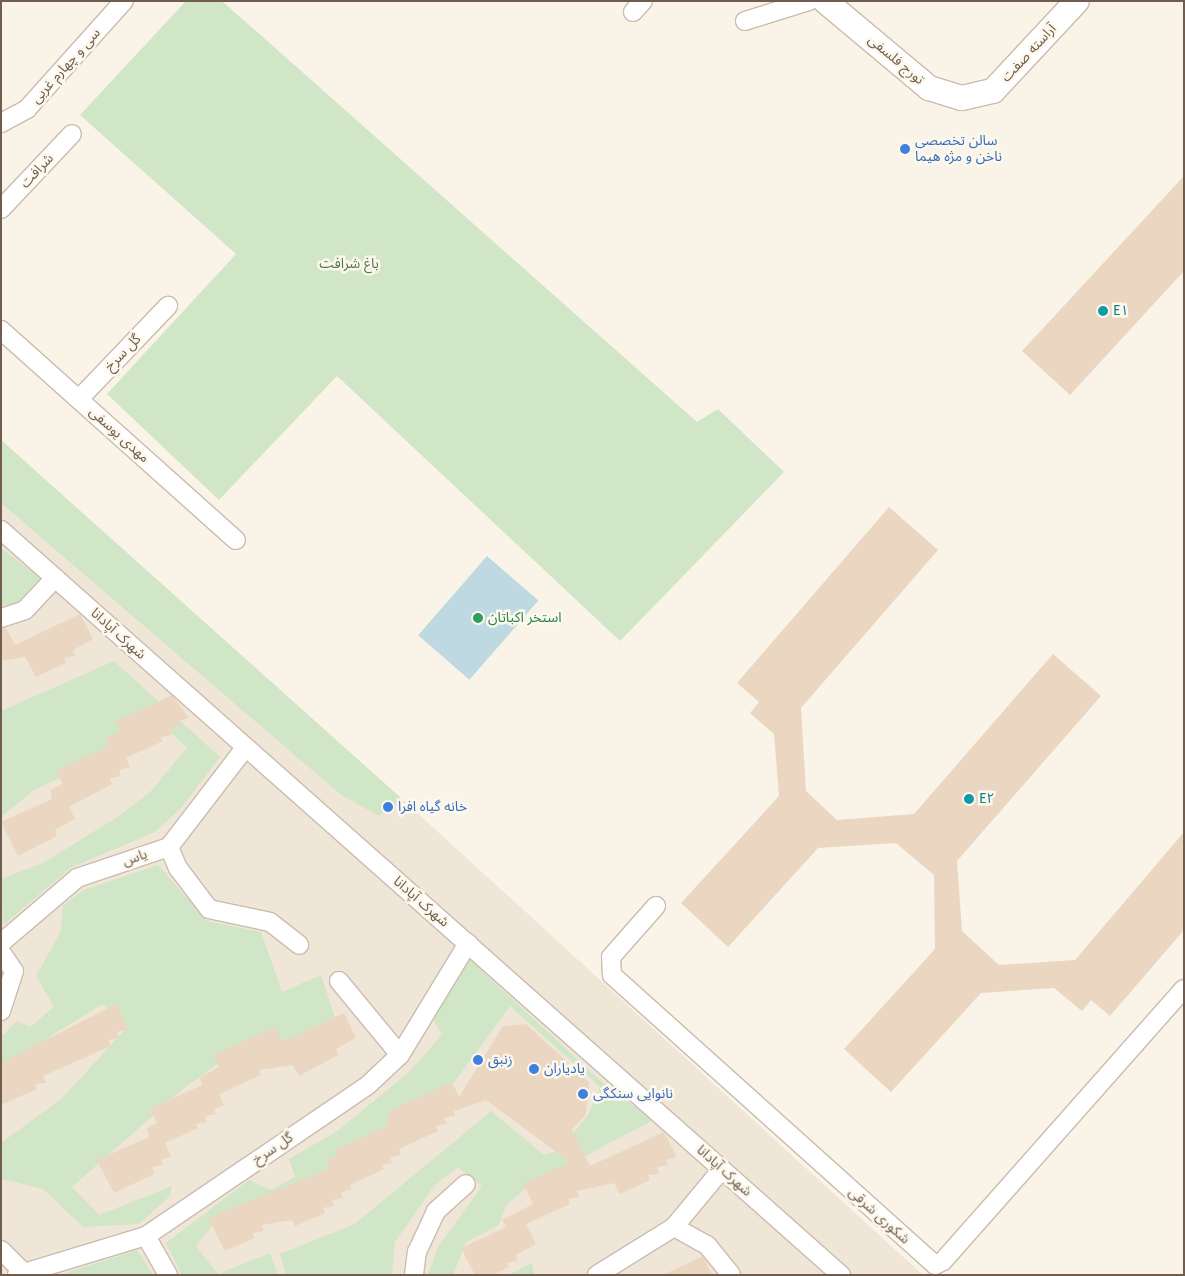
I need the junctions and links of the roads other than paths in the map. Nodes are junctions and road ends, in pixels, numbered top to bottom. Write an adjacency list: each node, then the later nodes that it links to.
1 (124, 1): 7 (street, سی و چهارم غربی)
2 (809, 1): 5 (street)
3 (826, 1): 6 (street, تورج فلسفی)
4 (1077, 1): 6 (street, آراسته صفت)
5 (745, 21)
6 (975, 97)
7 (1, 123)
8 (72, 134): 9 (street, شرافت)
9 (1, 209)
10 (168, 306): 12 (street, گل سرخ)
11 (1, 330): 12 (street, مهدی یوسفی)
12 (79, 399): 14 (street, مهدی یوسفی)
13 (1, 530): 15 (street, شهرک آپادانا)
14 (236, 540)
15 (55, 578): 16 (street); 17 (street, شهرک آپادانا)
16 (1, 618)
17 (245, 748): 18 (street); 21 (street, شهرک آپادانا)
18 (169, 847): 20 (street, یاس); 22 (street)
19 (656, 906): 25 (street, شکوری شرقی)
20 (1, 943)
21 (468, 943): 27 (street, گل سرخ); 28 (street, شهرک آپادانا)
22 (299, 946)
23 (1, 952): 26 (street)
24 (339, 981): 27 (street)
25 (1184, 988)
26 (1, 1011)
27 (400, 1055): 31 (street, گل سرخ)
28 (722, 1169): 30 (street); 38 (street, شهرک آپادانا)
29 (466, 1184): 35 (street)
30 (674, 1227): 36 (street); 37 (street)
31 (146, 1236): 33 (street, گل سرخ); 34 (street)
32 (1, 1250): 33 (street)
33 (19, 1273)
34 (168, 1275)
35 (414, 1275)
36 (597, 1275)
37 (731, 1275)
38 (841, 1275)

